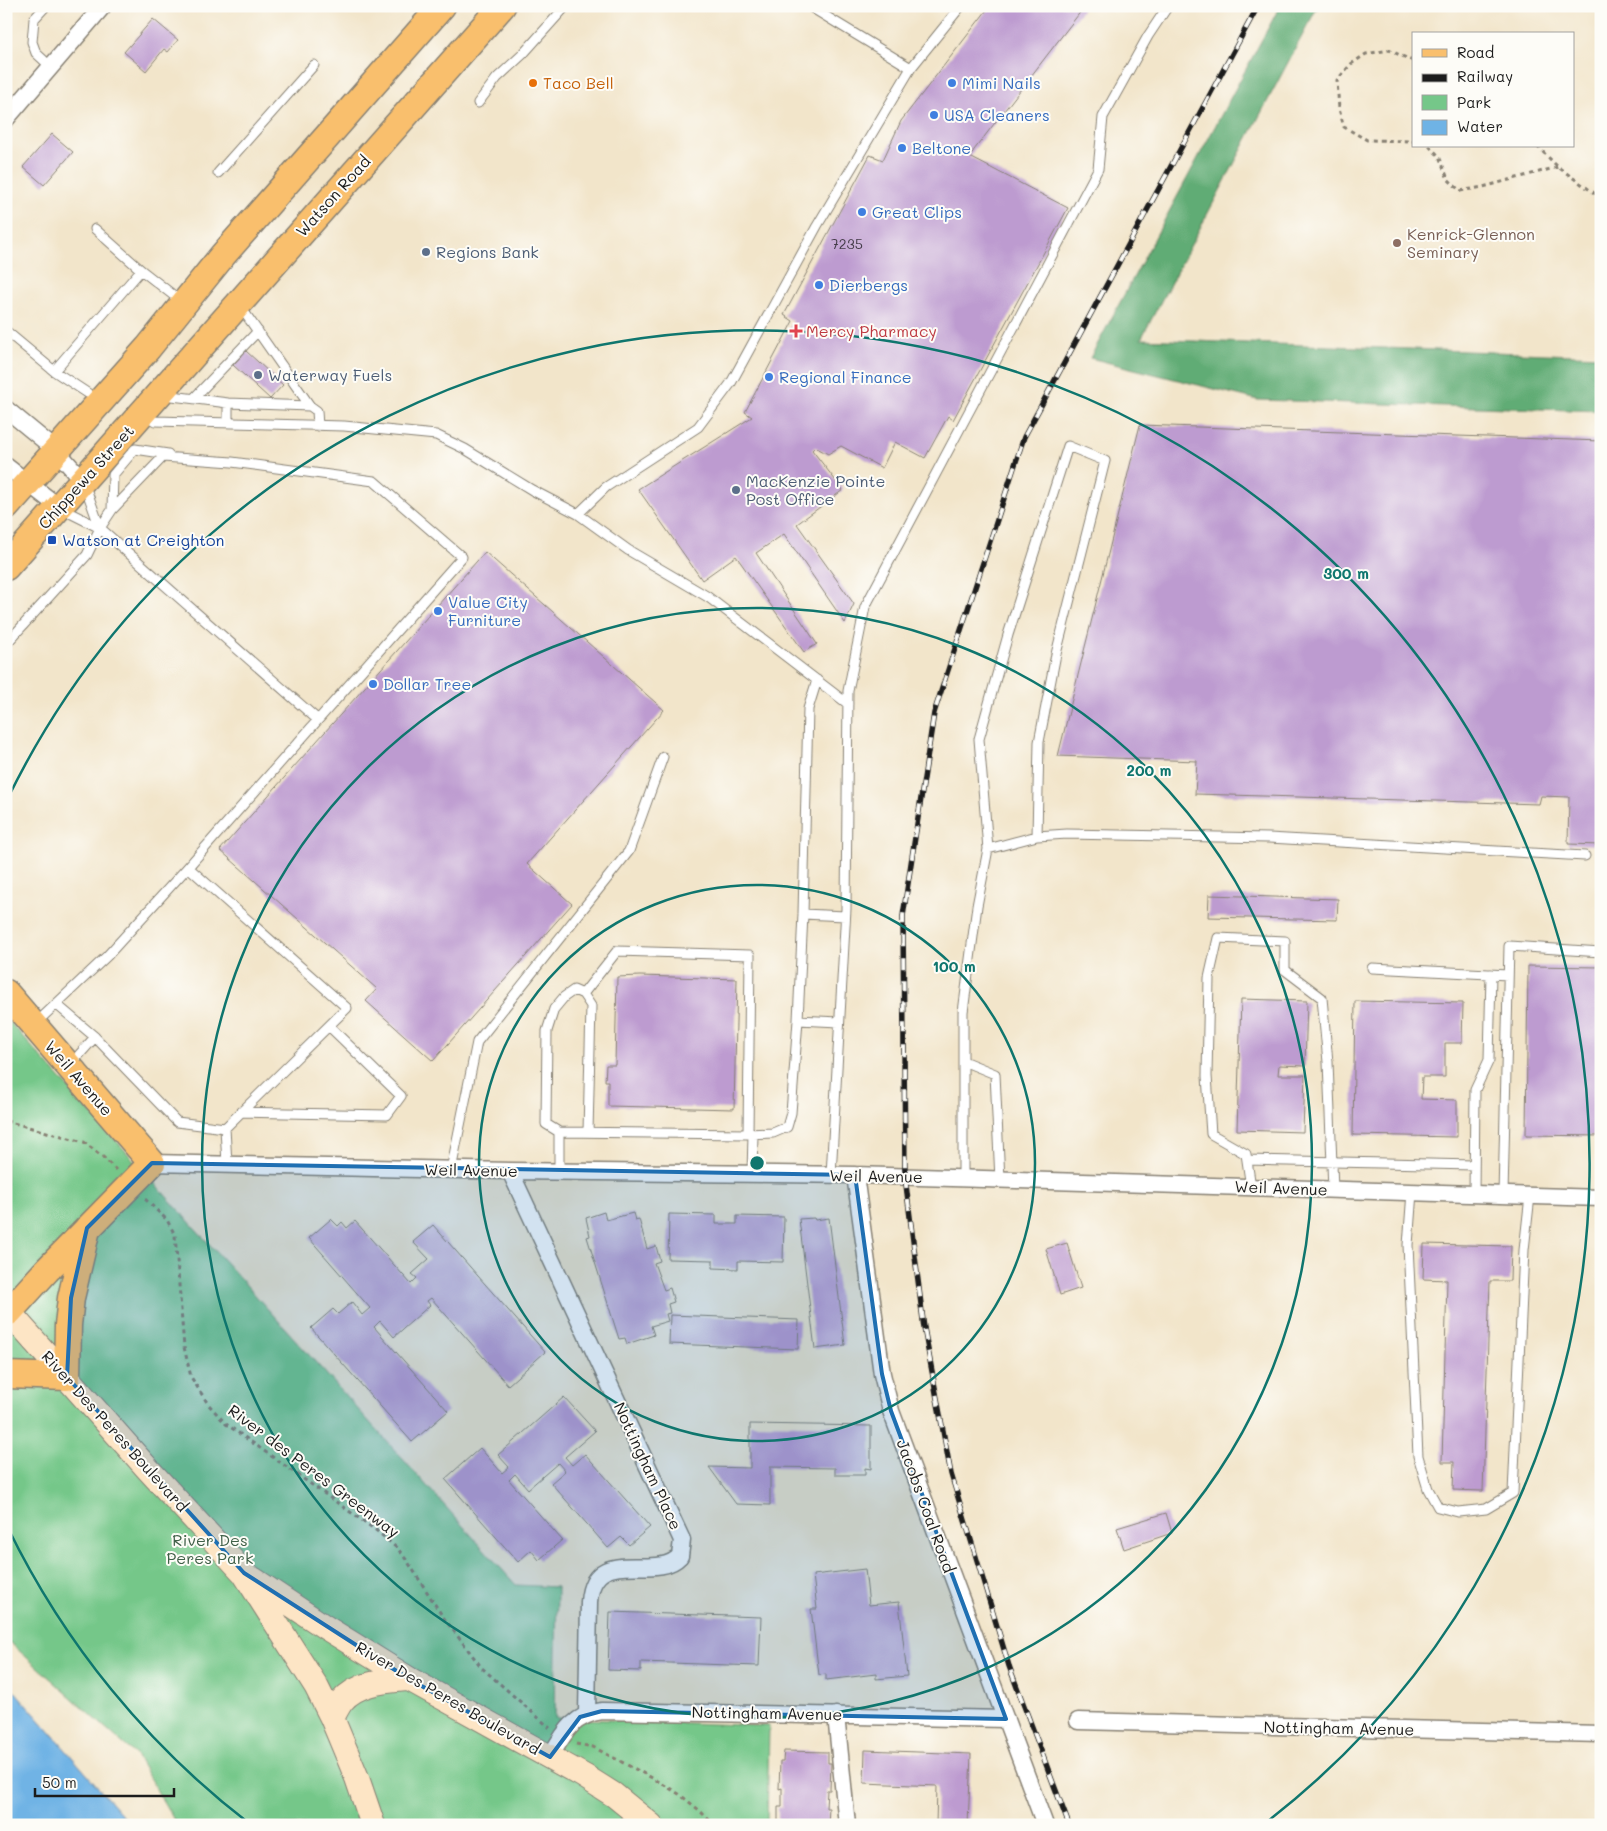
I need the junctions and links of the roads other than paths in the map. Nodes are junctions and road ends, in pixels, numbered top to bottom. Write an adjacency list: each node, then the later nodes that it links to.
1 (46, 6): 10 (lane)
2 (104, 6): 10 (street)
3 (442, 6): 17 (main road)
4 (502, 6): 18 (main road, Watson Road)
5 (566, 6): 12 (lane)
6 (809, 6): 11 (lane)
7 (961, 6): 11 (lane)
8 (1168, 6): 43 (lane)
9 (314, 65): 14 (lane)
10 (51, 67): 13 (street)
11 (911, 68): 38 (lane)
12 (478, 102)
13 (6, 119)
14 (218, 173)
15 (95, 229): 16 (lane)
16 (141, 270): 17 (lane); 21 (lane)
17 (184, 304): 24 (main road)
18 (238, 304): 19 (lane); 22 (main road, Watson Road)
19 (258, 330): 23 (lane); 26 (lane)
20 (6, 331): 21 (lane)
21 (54, 371): 24 (lane)
22 (156, 398): 23 (lane); 28 (lane); 33 (main road, Chippewa Street)
23 (194, 398): 25 (lane)
24 (100, 402): 30 (main road)
25 (228, 403): 26 (lane); 28 (lane)
26 (310, 406): 29 (lane)
27 (6, 409): 30 (street)
28 (228, 423): 29 (lane)
29 (318, 426): 38 (lane)
30 (57, 451): 33 (street); 34 (main road)
31 (205, 460): 37 (lane); 37 (lane); 44 (lane)
32 (6, 466): 34 (street)
33 (83, 481): 36 (main road, Chippewa Street); 39 (lane)
34 (27, 484): 35 (main road); 36 (street)
35 (6, 507)
36 (59, 507): 39 (lane); 40 (main road, Chippewa Street)
37 (112, 510): 39 (lane)
38 (578, 514): 42 (lane)
39 (100, 528): 41 (lane); 44 (lane)
40 (6, 567)
41 (6, 644)
42 (817, 680): 43 (lane); 50 (lane)
43 (848, 704): 51 (lane)
44 (318, 720): 49 (lane)
45 (663, 757): 76 (lane)
46 (1038, 836): 47 (lane); 47 (lane); 48 (lane)
47 (988, 849): 64 (lane)
48 (1585, 856)
49 (188, 867): 58 (lane); 62 (lane)
50 (803, 914): 51 (lane); 59 (lane)
51 (846, 916): 60 (lane)
52 (1601, 952): 55 (lane)
53 (1372, 968): 54 (lane)
54 (1491, 974): 55 (lane); 75 (lane)
55 (1508, 975): 88 (lane)
56 (6, 993): 61 (main road, Weil Avenue)
57 (583, 994): 68 (lane); 69 (lane); 70 (lane)
58 (56, 1004): 61 (lane); 63 (lane)
59 (798, 1020): 60 (lane); 70 (lane)
60 (839, 1022): 80 (lane)
61 (34, 1025): 65 (main road, Weil Avenue)
62 (329, 1026): 66 (lane); 66 (lane)
63 (95, 1037): 65 (lane); 67 (lane)
64 (963, 1061): 82 (lane); 83 (lane)
65 (69, 1066): 73 (main road, Weil Avenue)
66 (241, 1112): 67 (lane)
67 (225, 1128): 74 (lane)
68 (559, 1132): 69 (lane); 78 (lane)
69 (588, 1132): 70 (lane)
70 (750, 1134): 79 (lane)
71 (1247, 1160): 72 (lane); 72 (lane); 84 (lane)
72 (1331, 1161): 75 (lane); 85 (lane)
73 (152, 1162): 74 (street, Weil Avenue); 91 (main road)
74 (227, 1164): 76 (street, Weil Avenue)
75 (1474, 1165): 87 (lane)
76 (451, 1170): 77 (street, Weil Avenue)
77 (510, 1171): 78 (street, Weil Avenue); 97 (street, Nottingham Place)
78 (559, 1172): 79 (street, Weil Avenue)
79 (752, 1174): 80 (street, Weil Avenue)
80 (830, 1175): 81 (street, Weil Avenue)
81 (855, 1176): 82 (street, Weil Avenue); 100 (street, Jacobs Coal Road)
82 (963, 1179): 83 (street, Weil Avenue)
83 (1000, 1180): 84 (street, Weil Avenue)
84 (1251, 1188): 85 (street, Weil Avenue)
85 (1333, 1190): 86 (street, Weil Avenue)
86 (1412, 1192): 87 (street, Weil Avenue); 89 (lane)
87 (1474, 1194): 88 (street, Weil Avenue)
88 (1503, 1195): 89 (street, Weil Avenue)
89 (1530, 1196): 90 (street, Weil Avenue)
90 (1601, 1198)
91 (88, 1228): 92 (main road); 94 (main road)
92 (8, 1311): 94 (main road, River Des Peres Boulevard)
93 (6, 1375): 94 (main road)
94 (67, 1377): 95 (main road, River Des Peres Boulevard)
95 (244, 1574): 96 (main road, River Des Peres Boulevard); 99 (main road, River Des Peres Boulevard)
96 (409, 1679): 99 (main road); 103 (main road, River Des Peres Boulevard)
97 (587, 1714): 98 (street, Nottingham Avenue); 103 (street)
98 (836, 1715): 100 (street, Nottingham Avenue); 106 (street)
99 (332, 1718): 104 (main road, River Des Peres Boulevard)
100 (1006, 1718): 107 (street, Jacobs Coal Road)
101 (1078, 1721): 102 (street, Nottingham Avenue)
102 (1601, 1734)
103 (550, 1757): 105 (main road, River Des Peres Boulevard)
104 (372, 1825)
105 (651, 1825)
106 (847, 1825)
107 (1045, 1825)

